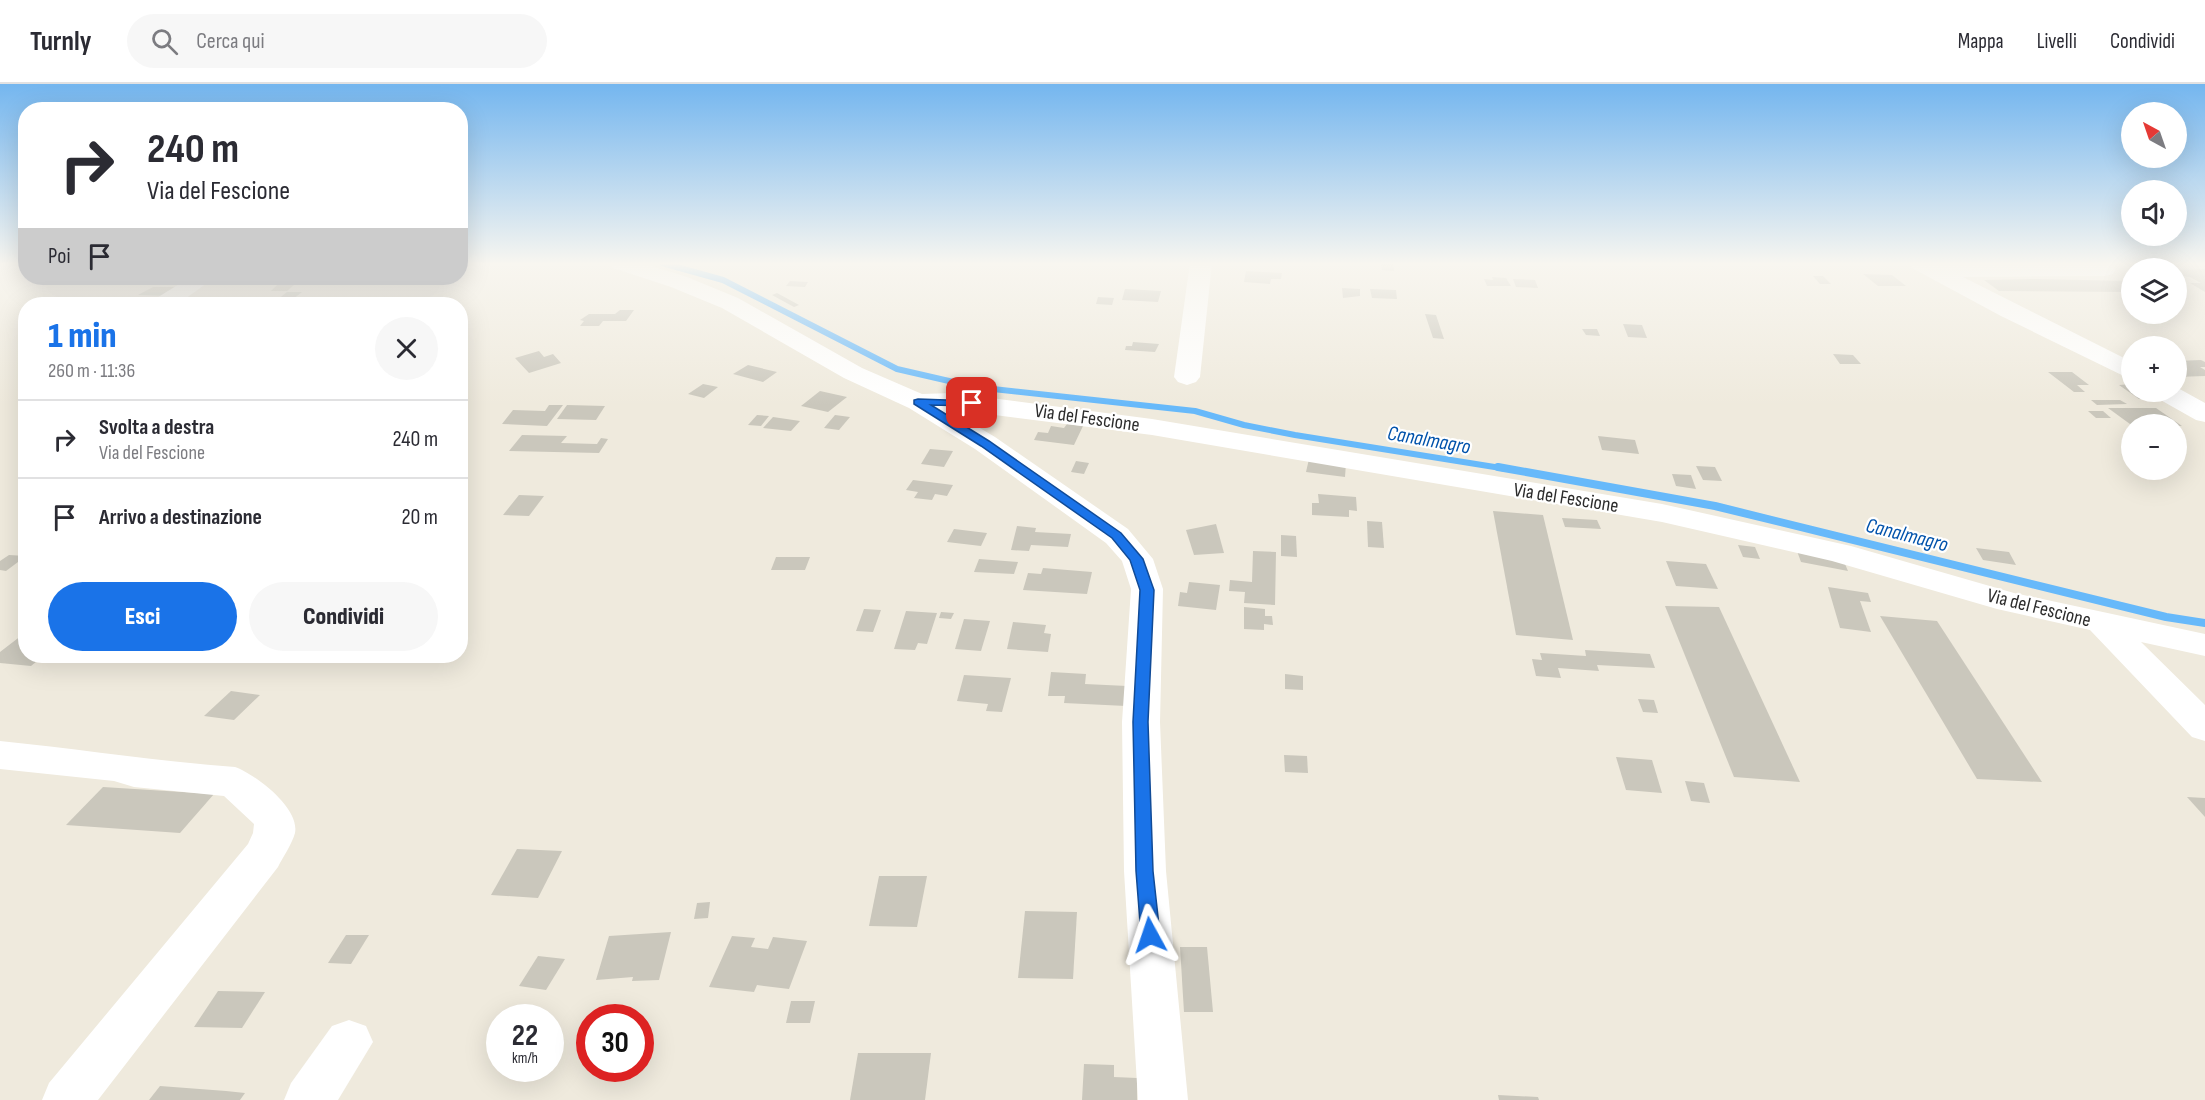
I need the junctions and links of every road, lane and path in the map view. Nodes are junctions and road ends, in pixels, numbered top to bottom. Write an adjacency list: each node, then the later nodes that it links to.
1 (743, 310): 6 (street)
2 (1195, 310): 5 (street)
3 (2011, 310): 4 (street)
4 (2121, 366)
5 (1187, 377)
6 (918, 402): 9 (street, Via del Fescione); 14 (street)
7 (2184, 402): 8 (street)
8 (2205, 414)
9 (2102, 623): 10 (street, Via del Fescione); 11 (street)
10 (2205, 645)
11 (2205, 728)
12 (0, 755): 15 (street)
13 (349, 1042): 16 (street)
14 (1169, 1088)
15 (67, 1100)
16 (309, 1100)

